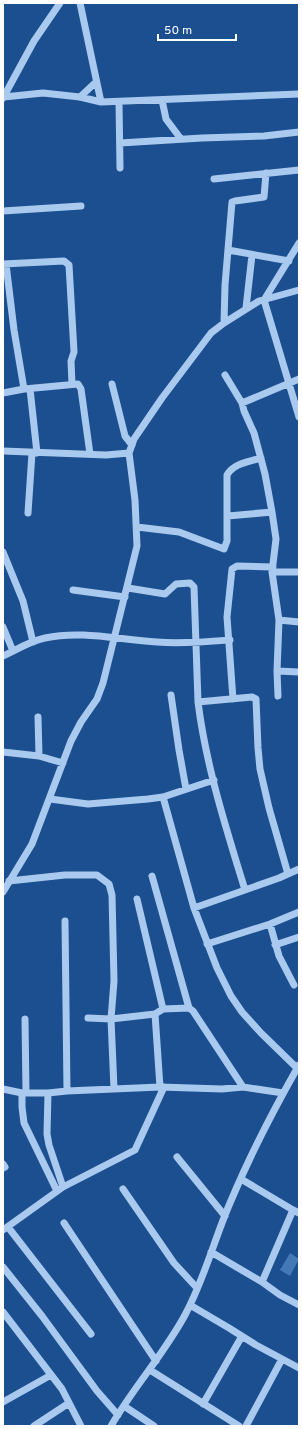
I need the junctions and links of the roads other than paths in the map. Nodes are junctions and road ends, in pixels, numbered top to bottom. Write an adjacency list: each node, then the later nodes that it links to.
1 (60, 3): 6 (street)
2 (80, 3): 3 (street)
3 (96, 82): 5 (street); 8 (street)
4 (299, 94): 7 (street)
5 (80, 97): 6 (street); 8 (street)
6 (3, 98)
7 (162, 100): 9 (street); 11 (street)
8 (101, 102): 9 (street)
9 (119, 102): 12 (street)
10 (299, 132): 11 (street)
11 (181, 139): 12 (street)
12 (120, 144): 13 (street)
13 (120, 168)
14 (299, 170): 15 (street)
15 (266, 173): 16 (street); 20 (street)
16 (214, 178)
17 (81, 206): 18 (street)
18 (3, 211)
19 (299, 244): 22 (street)
20 (228, 250): 21 (street); 27 (street)
21 (252, 254): 22 (street); 26 (street)
22 (289, 261): 25 (street)
23 (5, 264): 30 (street); 33 (street)
24 (299, 291): 25 (street)
25 (264, 300): 26 (street); 32 (street)
26 (246, 308): 27 (street)
27 (224, 322): 37 (street)
28 (225, 375): 35 (street)
29 (299, 379): 32 (street)
30 (72, 384): 33 (street); 41 (street)
31 (112, 384): 37 (street)
32 (288, 384): 35 (street); 36 (street)
33 (27, 389): 34 (street); 39 (street)
34 (3, 393)
35 (242, 403): 42 (street)
36 (299, 417)
37 (132, 445): 40 (street)
38 (3, 451): 39 (street)
39 (35, 453): 41 (street); 44 (street)
40 (129, 453): 41 (street); 46 (street)
41 (90, 454)
42 (261, 458): 43 (street); 45 (street)
43 (272, 512): 45 (street); 48 (street)
44 (28, 513)
45 (228, 516): 46 (street)
46 (137, 527): 50 (street)
47 (3, 552): 58 (street)
48 (273, 570): 49 (street); 53 (street); 57 (street)
49 (299, 572)
50 (128, 588): 52 (street); 59 (street)
51 (73, 590): 52 (street)
52 (125, 597): 56 (street)
53 (279, 620): 54 (street); 62 (street)
54 (299, 622)
55 (3, 627): 60 (street)
56 (115, 637): 58 (street); 59 (street); 71 (street)
57 (230, 640): 59 (street); 66 (street)
58 (33, 642): 60 (street)
59 (196, 643): 67 (street)
60 (13, 652): 61 (street)
61 (3, 656)
62 (277, 671): 63 (street); 65 (street)
63 (299, 672)
64 (171, 696): 73 (street)
65 (278, 696)
66 (233, 699): 67 (street); 77 (street)
67 (198, 702): 72 (street)
68 (38, 717): 70 (street)
69 (3, 752): 70 (street)
70 (39, 756): 71 (street)
71 (63, 763): 75 (street)
72 (214, 780): 73 (street); 80 (street)
73 (186, 789): 74 (street)
74 (163, 797): 75 (street); 83 (street)
75 (50, 799): 79 (street)
76 (299, 869): 77 (street)
77 (288, 874): 80 (street)
78 (152, 876): 91 (street)
79 (9, 881): 81 (street); 96 (street)
80 (245, 890): 83 (street)
81 (3, 892)
82 (137, 900): 92 (street)
83 (194, 908): 88 (street)
84 (299, 912): 86 (street)
85 (66, 921): 102 (street)
86 (270, 924): 88 (street); 89 (street)
87 (299, 937): 89 (street)
88 (207, 944): 97 (street)
89 (275, 945): 90 (street)
90 (294, 985)
91 (189, 1008): 92 (street); 99 (street)
92 (163, 1009): 93 (street)
93 (155, 1014): 96 (street); 98 (street)
94 (88, 1018): 96 (street)
95 (25, 1019): 103 (street)
96 (111, 1019): 101 (street)
97 (298, 1068): 105 (street)
98 (162, 1087): 99 (street); 101 (street); 110 (street)
99 (243, 1087): 105 (street)
100 (3, 1089): 103 (street)
101 (114, 1089): 102 (street)
102 (67, 1091): 104 (street)
103 (24, 1093): 104 (street); 110 (street)
104 (48, 1093): 110 (street)
105 (283, 1093): 109 (street)
106 (177, 1157): 113 (street)
107 (3, 1164): 108 (street)
108 (3, 1168)
109 (241, 1179): 112 (street); 113 (street)
110 (60, 1189): 115 (street)
111 (123, 1189): 119 (street)
112 (296, 1211): 118 (street)
113 (225, 1216): 116 (street)
114 (64, 1223): 126 (street)
115 (6, 1229): 123 (street)
116 (211, 1252): 118 (street); 119 (street)
117 (3, 1267): 134 (street)
118 (262, 1282): 121 (street)
119 (197, 1288): 120 (street)
120 (190, 1305): 124 (street); 126 (street)
121 (299, 1306)
122 (3, 1312): 129 (street)
123 (91, 1334)
124 (242, 1336): 125 (street); 132 (street)
125 (282, 1359): 127 (street); 140 (street)
126 (156, 1361): 128 (street)
127 (299, 1368)
128 (150, 1370): 132 (street); 133 (street)
129 (51, 1375): 130 (street); 131 (street)
130 (3, 1402)
131 (69, 1403): 135 (street); 136 (street)
132 (203, 1404): 139 (street)
133 (124, 1406): 134 (street); 138 (street)
134 (118, 1415): 137 (street)
135 (34, 1426)
136 (81, 1426)
137 (111, 1426)
138 (154, 1426)
139 (239, 1426)
140 (246, 1426)

